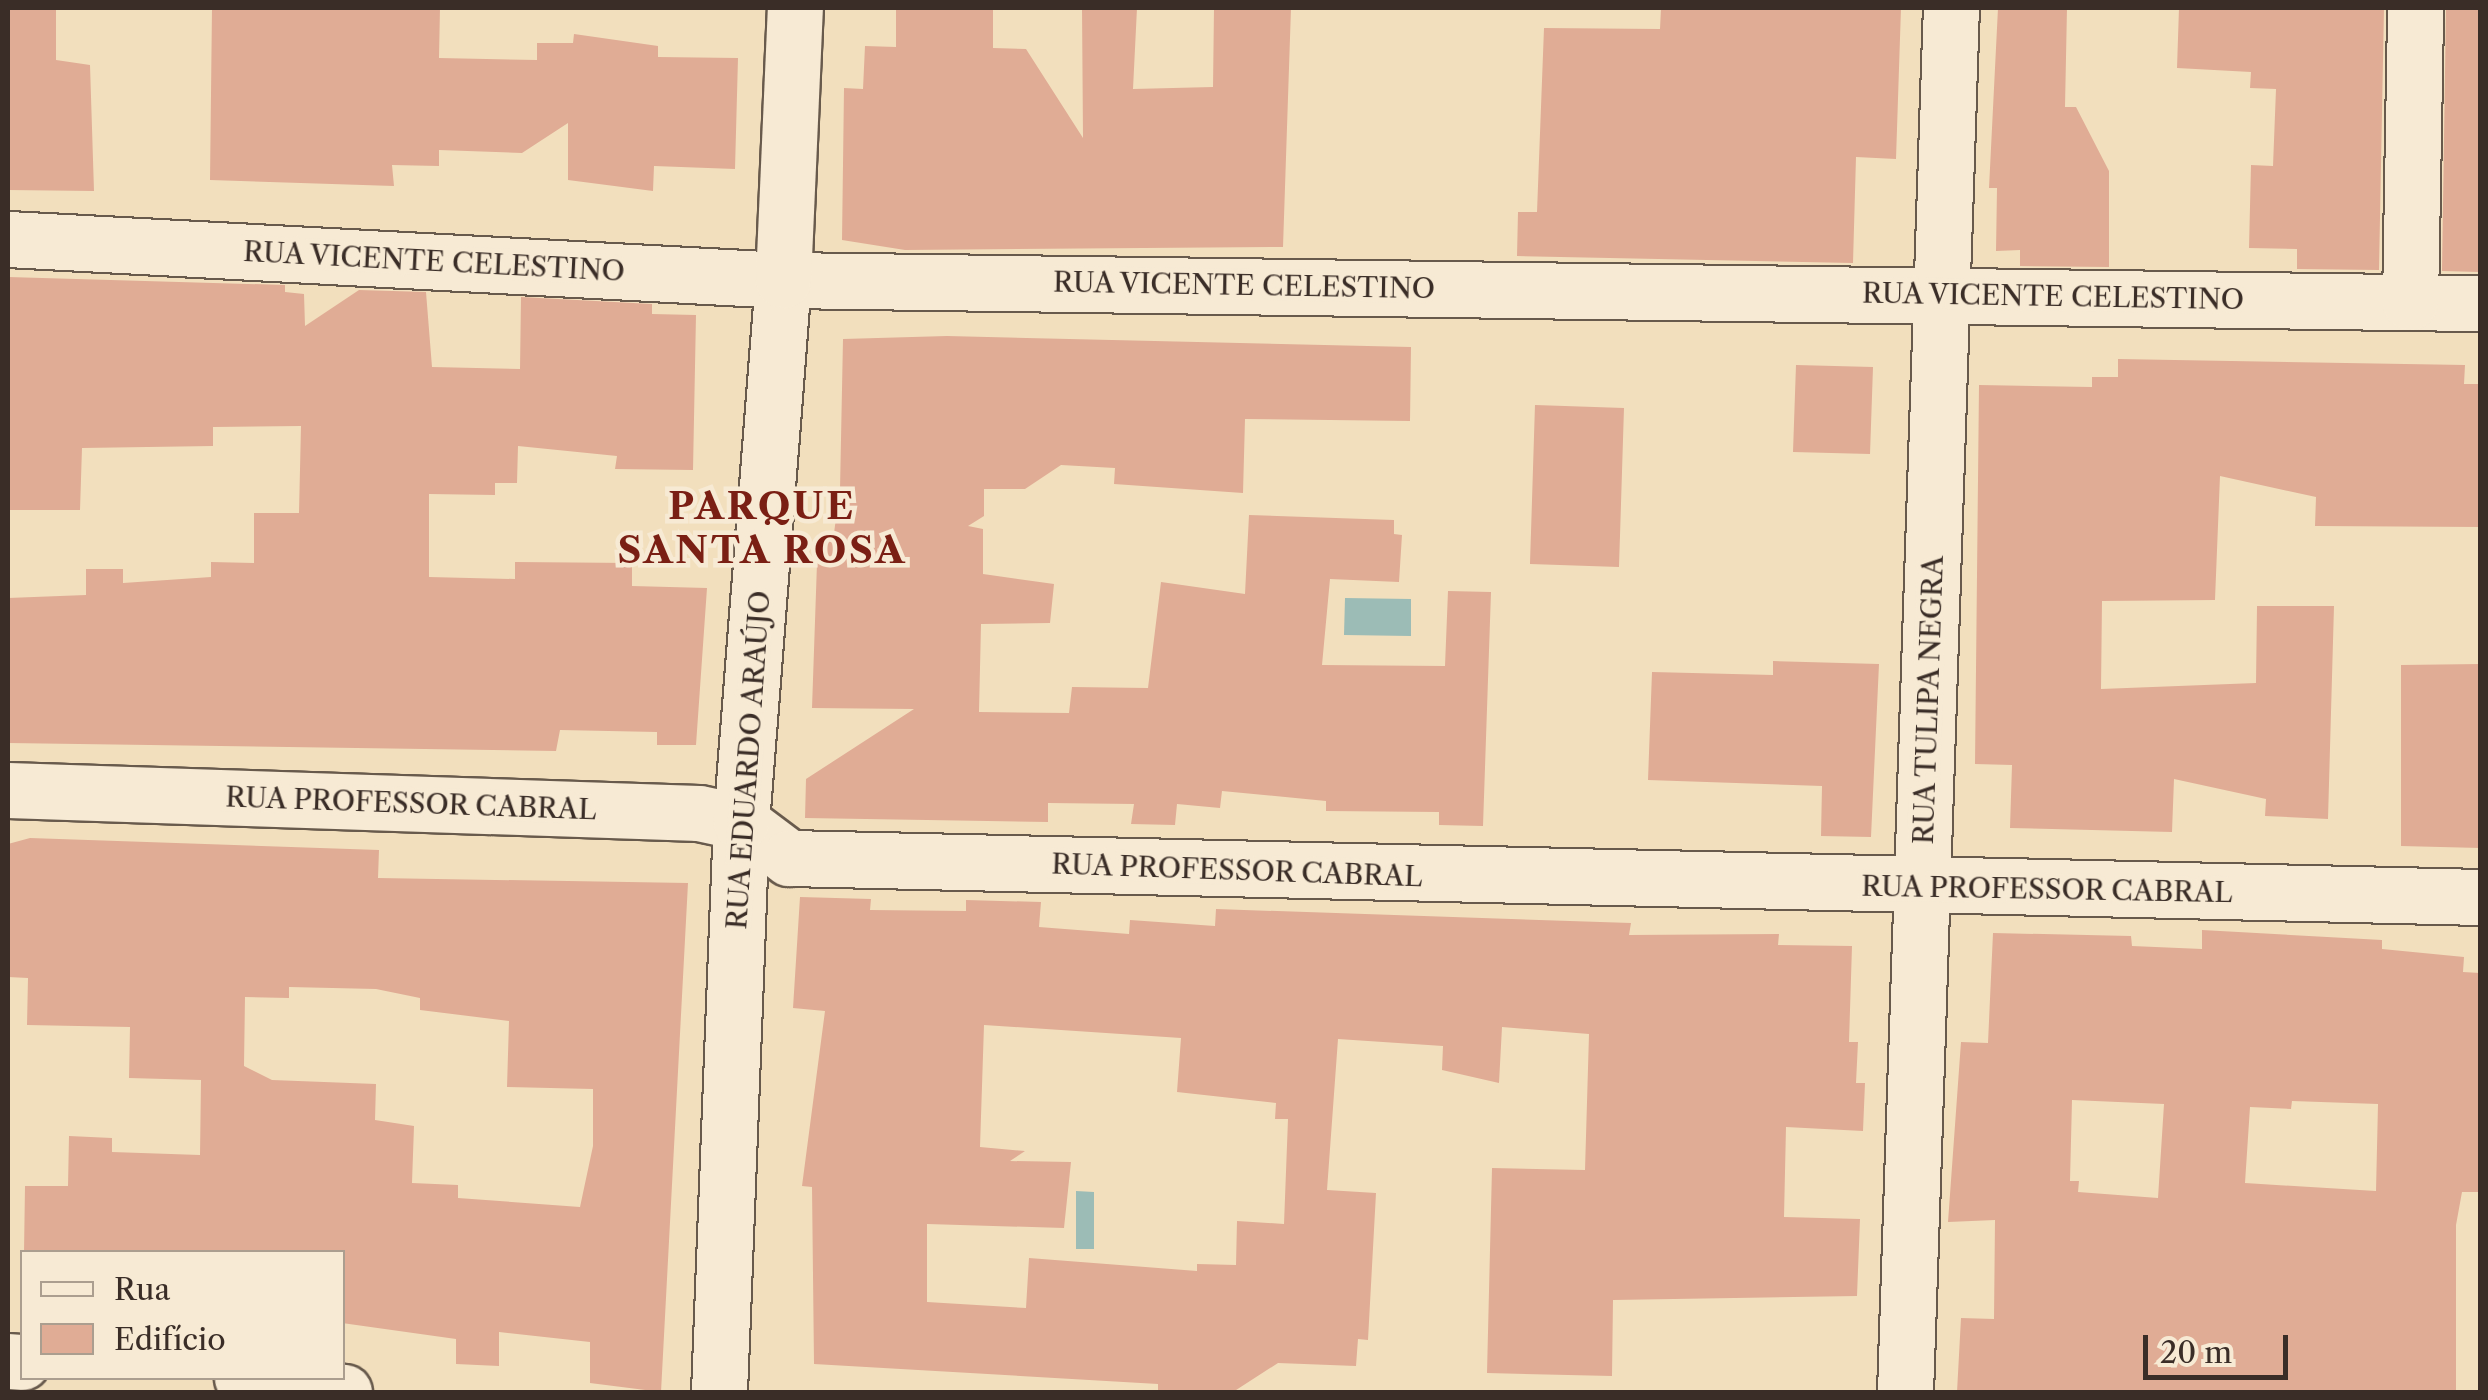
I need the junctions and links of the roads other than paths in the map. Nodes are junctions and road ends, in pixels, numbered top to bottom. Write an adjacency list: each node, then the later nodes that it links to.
1 (795, 8): 5 (street, RUA EDUARDO ARAÚJO)
2 (1951, 8): 6 (street, RUA TULIPA NEGRA)
3 (2415, 8): 7 (street)
4 (8, 239): 5 (street, RUA VICENTE CELESTINO)
5 (783, 280): 6 (street, RUA VICENTE CELESTINO); 10 (street, RUA EDUARDO ARAÚJO)
6 (1940, 294): 7 (street, RUA VICENTE CELESTINO); 11 (street, RUA TULIPA NEGRA)
7 (2410, 302): 8 (street, RUA VICENTE CELESTINO)
8 (2480, 304)
9 (8, 790): 10 (street, RUA PROFESSOR CABRAL)
10 (740, 822): 11 (street, RUA PROFESSOR CABRAL); 15 (street, RUA EDUARDO ARAÚJO)
11 (1922, 888): 12 (street, RUA PROFESSOR CABRAL); 16 (street, RUA TULIPA NEGRA)
12 (2480, 897)
13 (257, 1380): 14 (street)
14 (344, 1392)
15 (720, 1392)
16 (1905, 1392)

